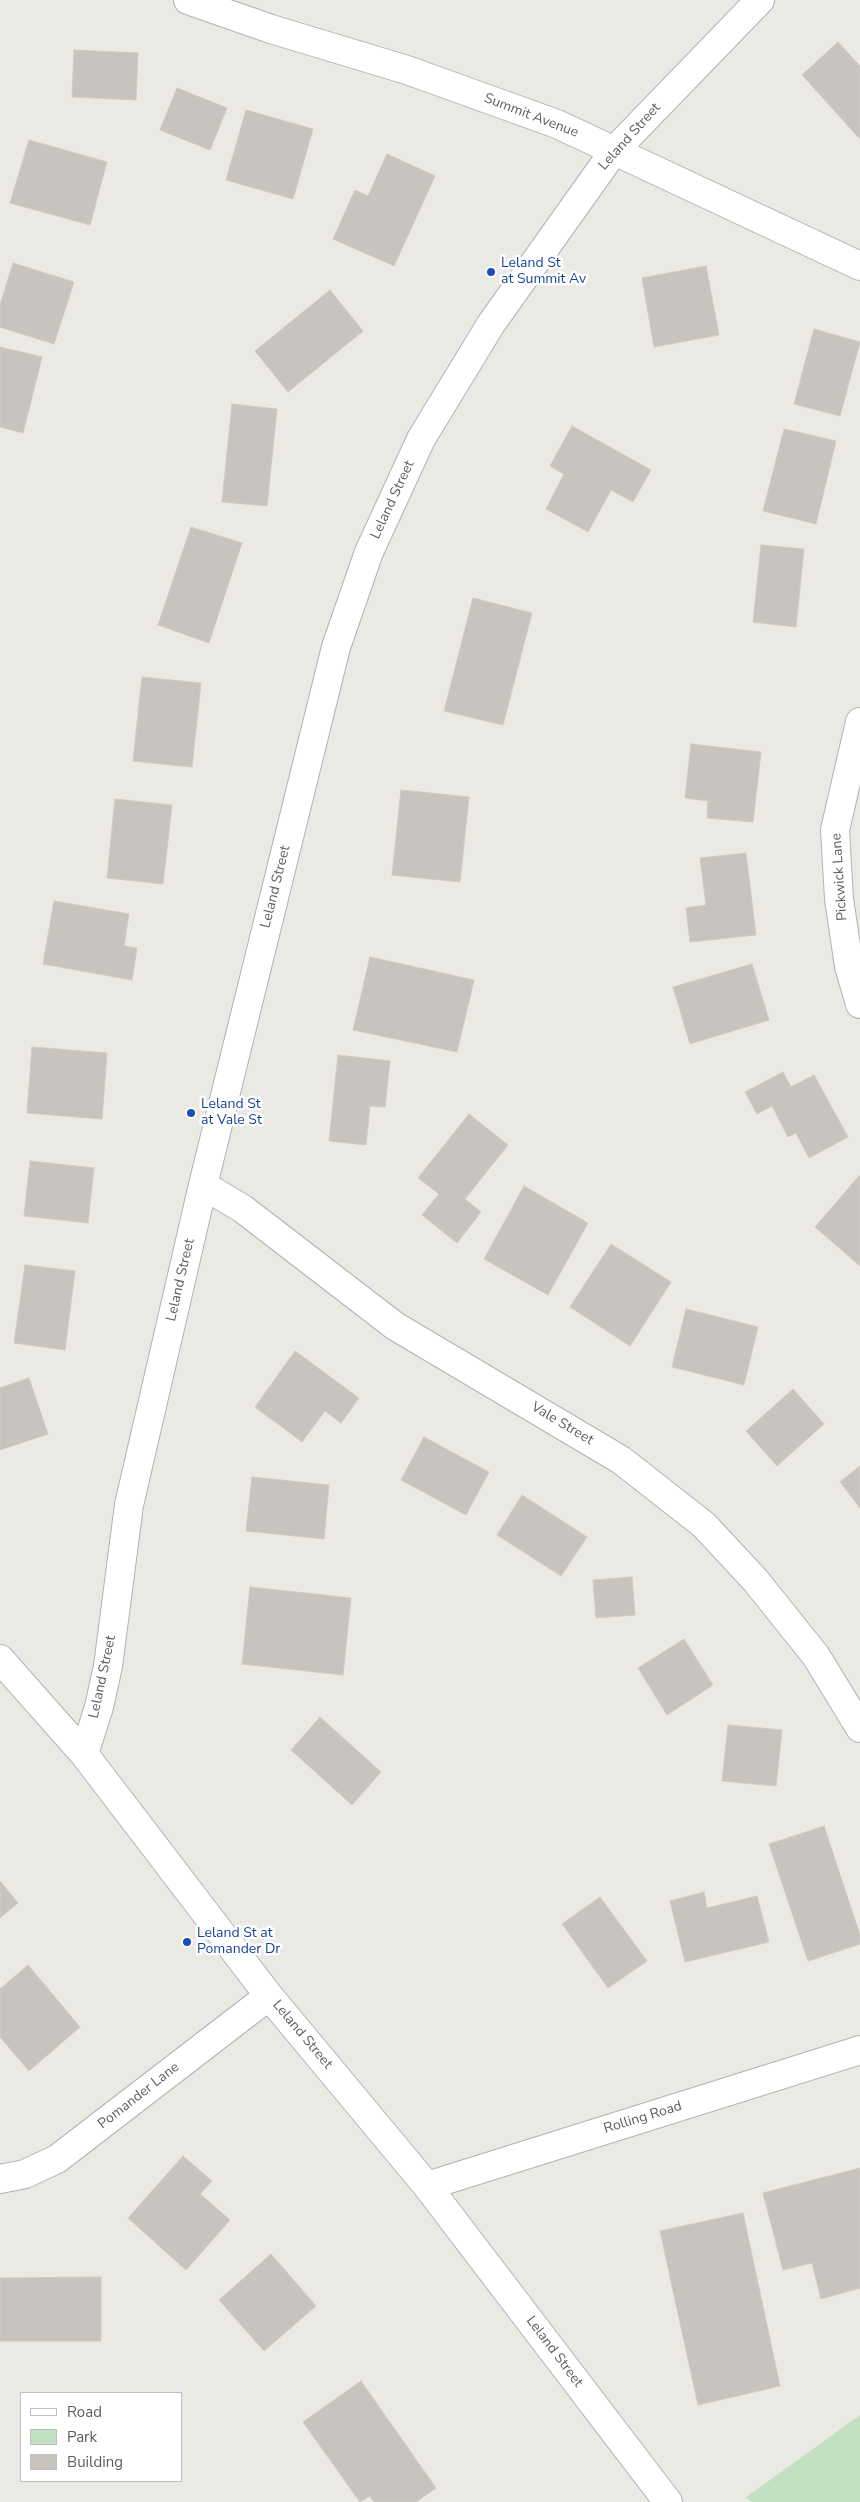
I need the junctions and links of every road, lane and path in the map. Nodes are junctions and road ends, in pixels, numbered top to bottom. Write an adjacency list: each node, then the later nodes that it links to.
1 (188, 0): 3 (street, Summit Avenue)
2 (760, 0): 3 (street, Leland Street)
3 (614, 151): 4 (street, Summit Avenue); 7 (street, Leland Street)
4 (860, 266)
5 (860, 722): 6 (street, Pickwick Lane)
6 (860, 1004)
7 (203, 1185): 9 (street, Vale Street); 10 (street, Leland Street)
8 (0, 1659): 10 (street)
9 (860, 1728)
10 (84, 1754): 11 (street, Leland Street)
11 (270, 1996): 13 (street, Pomander Lane); 14 (street, Leland Street)
12 (860, 2050): 14 (street, Rolling Road)
13 (0, 2179)
14 (427, 2186): 15 (street, Leland Street)
15 (668, 2502)

